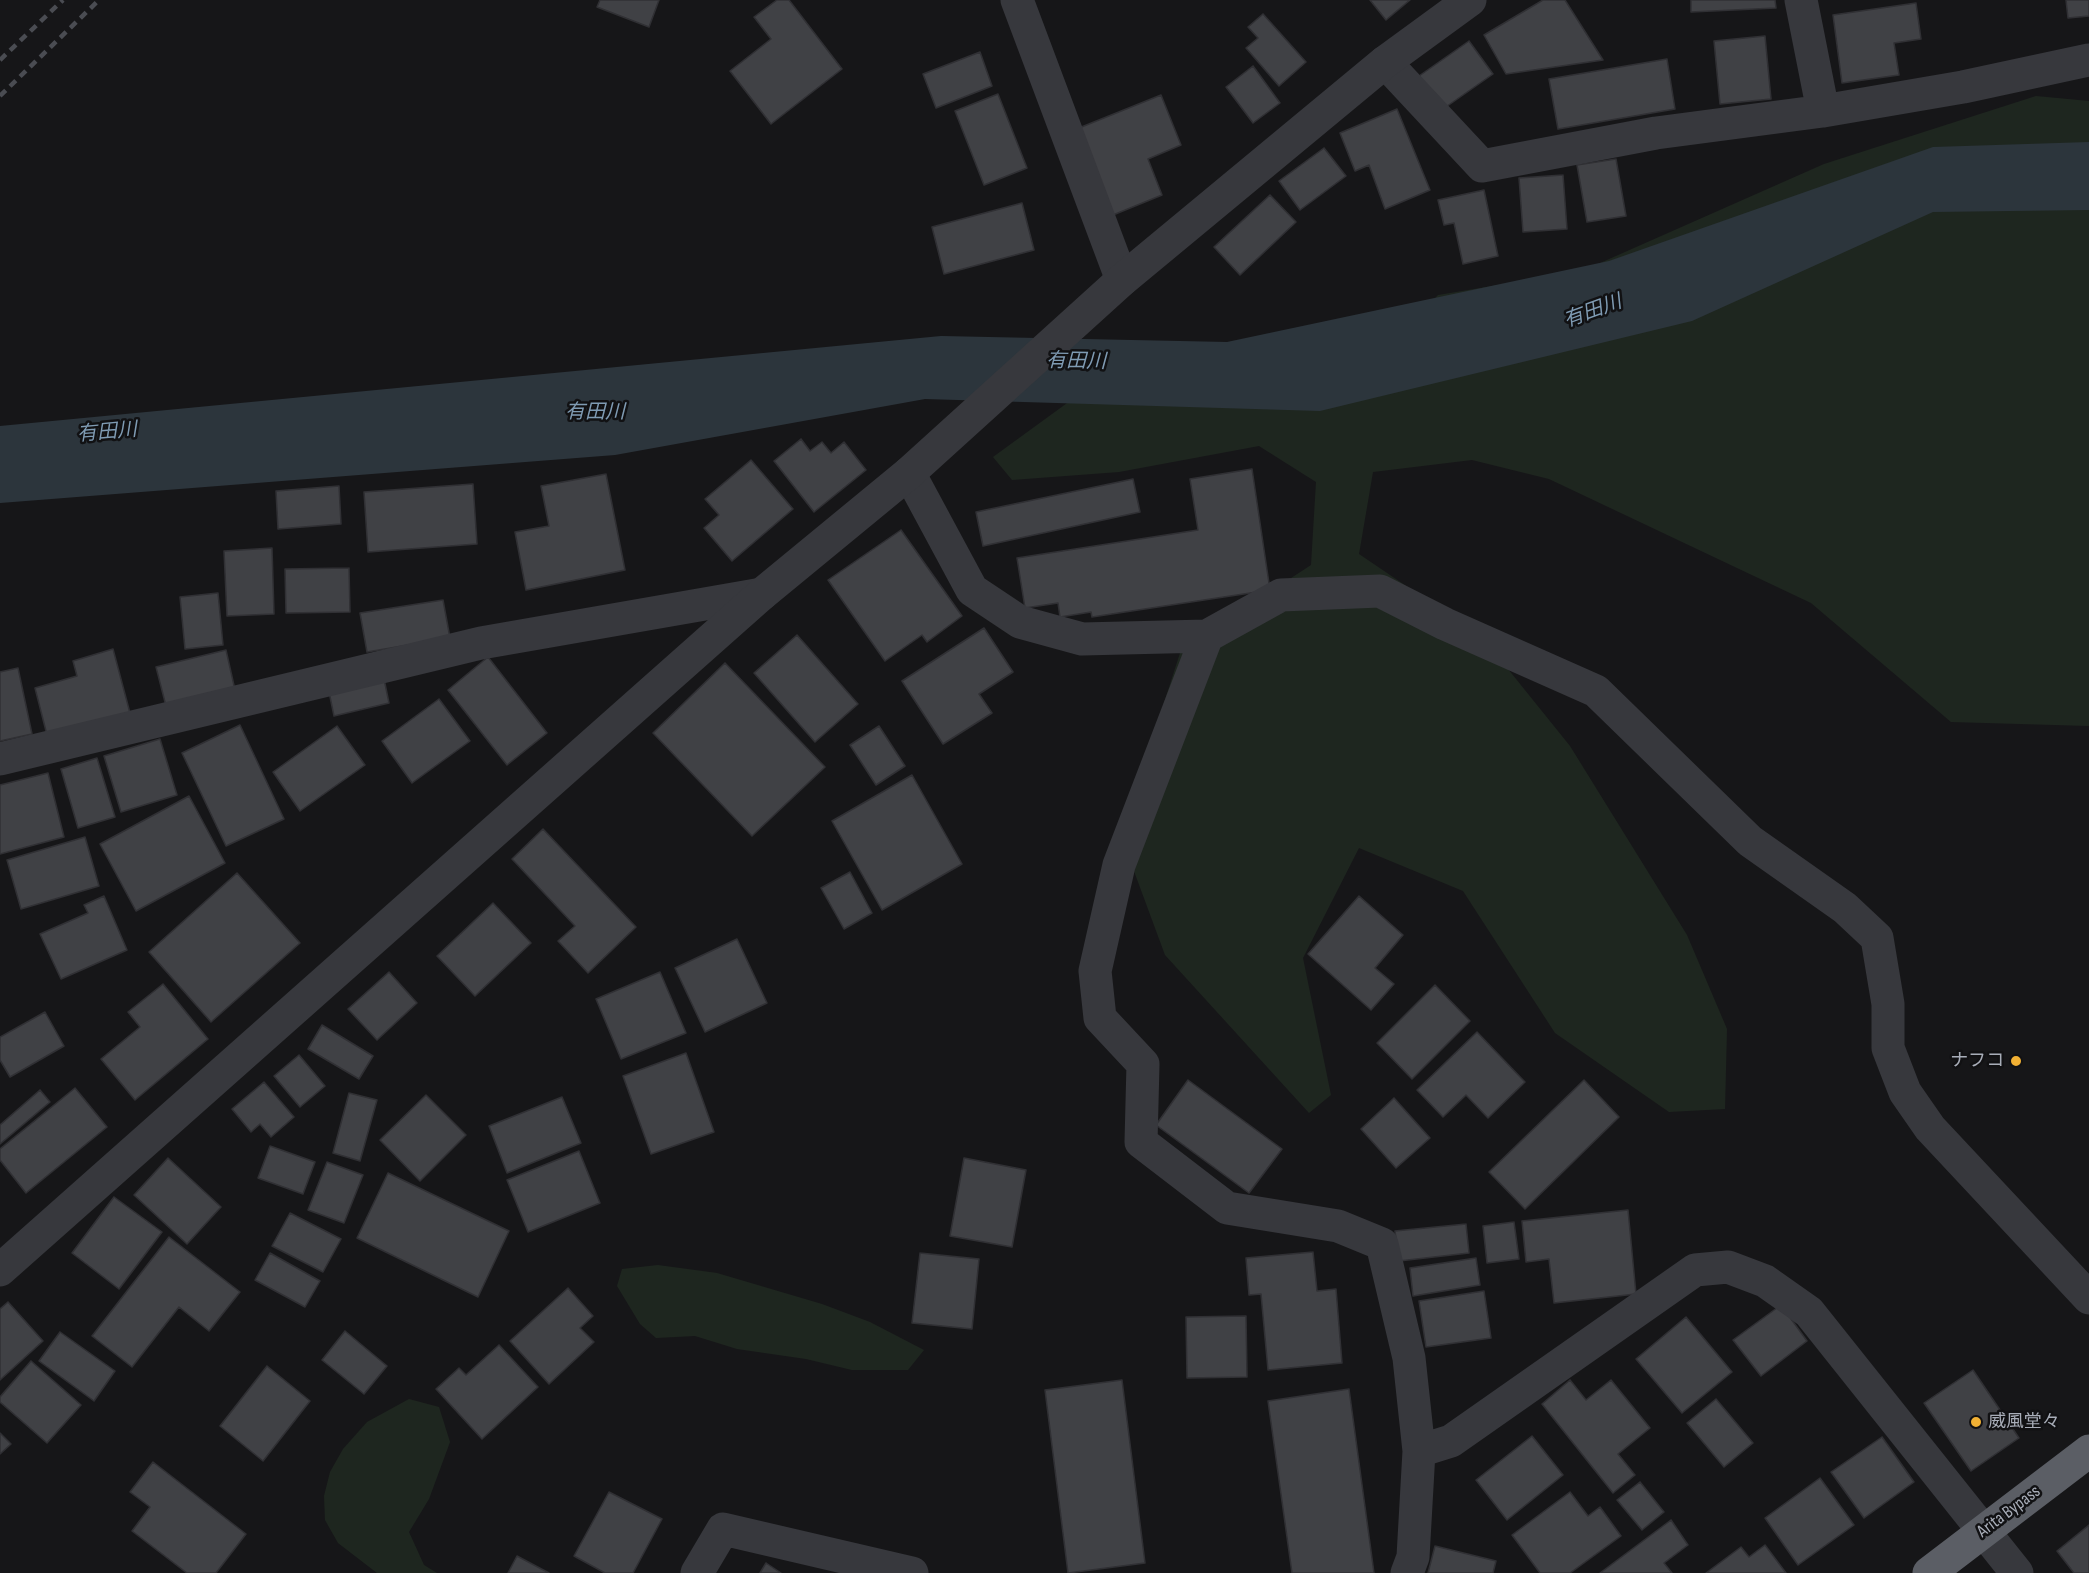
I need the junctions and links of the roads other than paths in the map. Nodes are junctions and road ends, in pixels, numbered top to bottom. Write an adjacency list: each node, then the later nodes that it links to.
1 (1017, 0): 7 (street)
2 (1470, 0): 5 (street)
3 (1801, 0): 6 (street)
4 (2089, 60): 6 (street)
5 (1384, 62): 6 (street); 7 (street)
6 (1823, 111)
7 (1122, 280): 8 (street)
8 (909, 473): 9 (street); 10 (street)
9 (762, 594): 11 (street); 12 (street)
10 (1207, 636): 13 (street); 14 (street)
11 (0, 759)
12 (0, 1270)
13 (2089, 1299)
14 (1419, 1451): 16 (street); 19 (street)
15 (2089, 1451): 16 (highway, Arita Bypass)
16 (1984, 1531): 20 (highway, Arita Bypass); 21 (street)
17 (697, 1573): 18 (street)
18 (912, 1573)
19 (1407, 1573)
20 (1929, 1573)
21 (2017, 1573)

